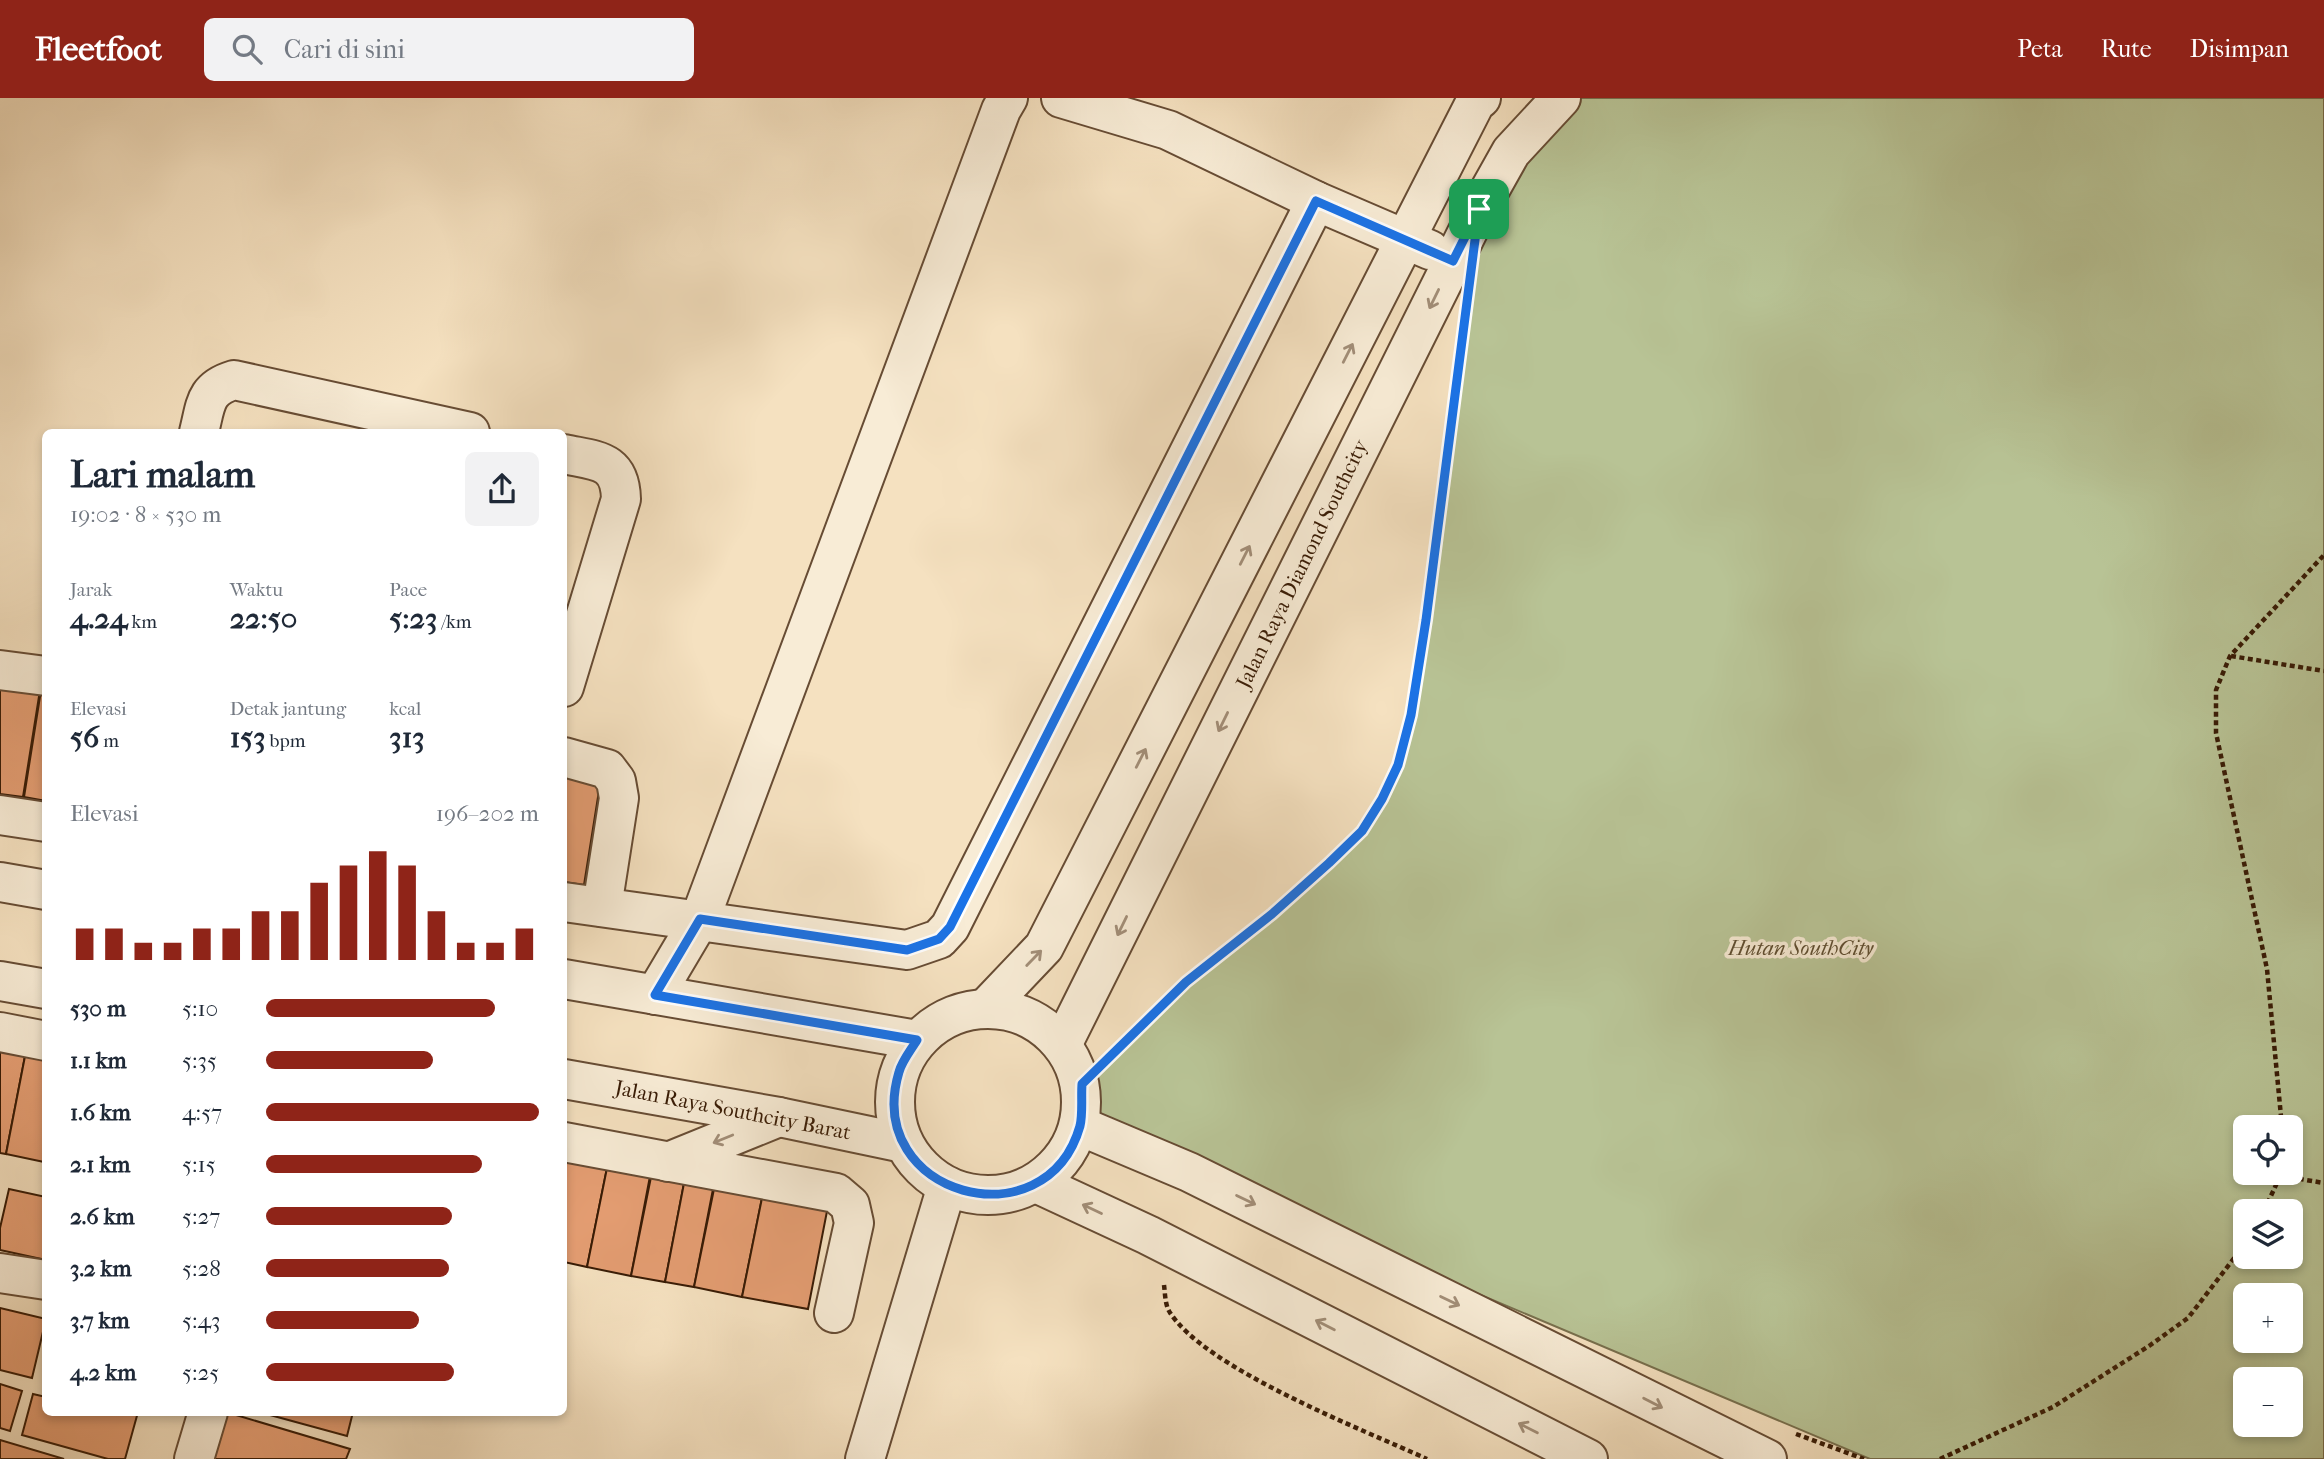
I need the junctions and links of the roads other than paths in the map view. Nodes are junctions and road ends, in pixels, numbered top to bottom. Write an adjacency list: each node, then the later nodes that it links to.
1 (1008, 98): 22 (street)
2 (1061, 98): 6 (street)
3 (1561, 98): 5 (street, Jalan Raya Diamond Southcity)
4 (1476, 100): 5 (street); 7 (street)
5 (1511, 152): 8 (street, Jalan Raya Diamond Southcity)
6 (1316, 201): 7 (street); 22 (street)
7 (1406, 239): 8 (street); 27 (street, one-way to 7)
8 (1453, 261): 31 (street, Jalan Raya Diamond Southcity, one-way to 31)
9 (201, 429): 10 (street)
10 (456, 429)
11 (567, 455): 12 (street)
12 (567, 662)
13 (0, 670): 14 (street)
14 (42, 675)
15 (567, 758): 21 (street)
16 (0, 815): 17 (street)
17 (42, 821)
18 (0, 882): 19 (street)
19 (42, 889)
20 (567, 902): 21 (street)
21 (602, 907): 22 (street)
22 (700, 919): 26 (street)
23 (567, 980): 26 (street)
24 (0, 981): 25 (street)
25 (42, 988)
26 (655, 995): 30 (street)
27 (987, 1007): 30 (street); 31 (street)
28 (0, 1032): 29 (street)
29 (42, 1040)
30 (917, 1040): 36 (street)
31 (1063, 1043): 34 (street)
32 (567, 1080): 33 (street, Jalan Raya Southcity Barat)
33 (779, 1117): 36 (street, Jalan Raya Southcity Barat); 37 (street, one-way to 37)
34 (1080, 1126): 38 (street); 47 (street, one-way to 47)
35 (567, 1143): 37 (street)
36 (903, 1143): 39 (street)
37 (668, 1162): 42 (street)
38 (1036, 1183): 39 (street); 46 (street, one-way to 38)
39 (947, 1186): 45 (street)
40 (0, 1273): 41 (street)
41 (42, 1279)
42 (834, 1312)
43 (207, 1416): 44 (street)
44 (194, 1459)
45 (865, 1459)
46 (1588, 1459)
47 (1767, 1459)

